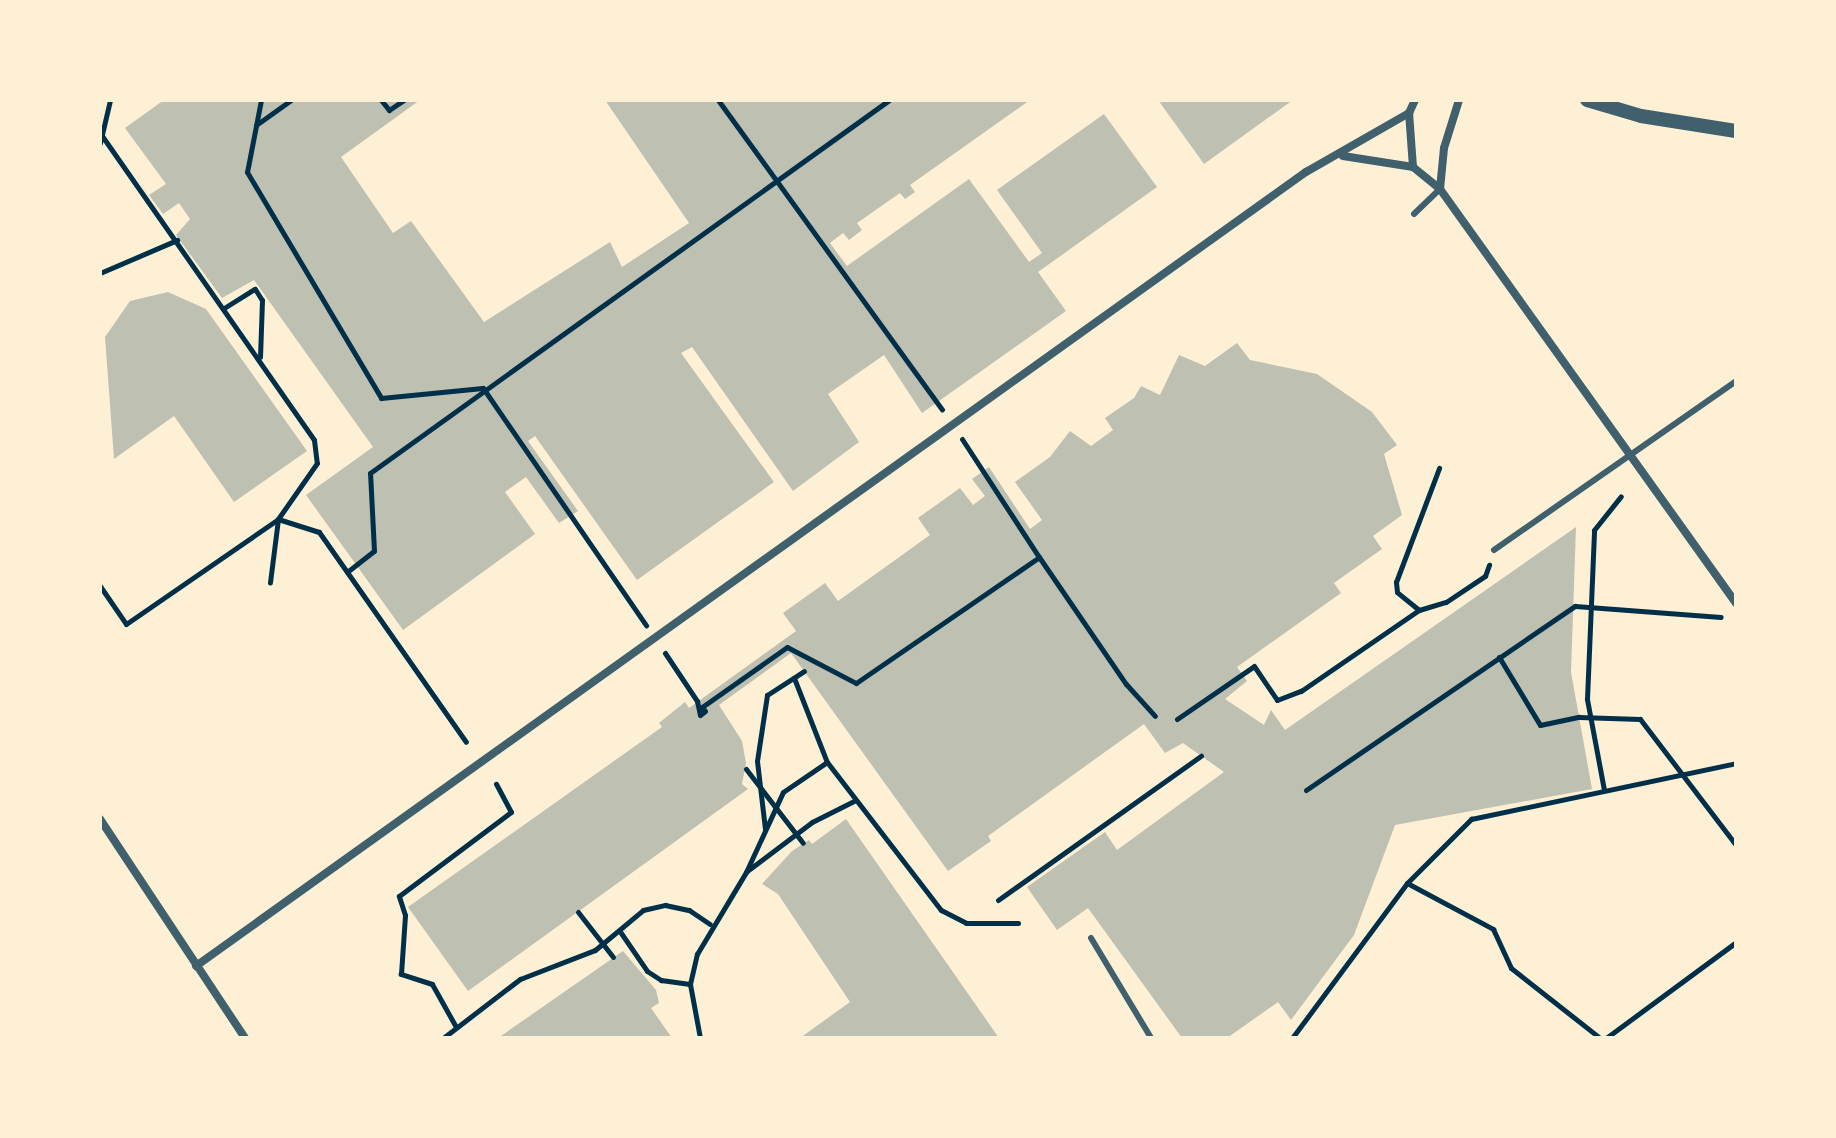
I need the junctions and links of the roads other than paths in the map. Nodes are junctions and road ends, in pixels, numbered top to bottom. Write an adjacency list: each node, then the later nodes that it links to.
1 (1415, 100): 4 (street)
2 (1459, 100): 8 (street)
3 (1587, 100): 5 (street)
4 (1409, 113): 6 (street); 7 (street)
5 (1736, 131)
6 (1338, 156): 7 (street); 16 (street)
7 (1413, 167): 8 (street)
8 (1440, 189): 9 (lane); 11 (street)
9 (1414, 214)
10 (1736, 381): 11 (lane)
11 (1627, 456): 12 (lane); 13 (street)
12 (1494, 550)
13 (1736, 603)
14 (100, 819): 16 (street)
15 (1091, 938): 18 (lane)
16 (196, 966): 17 (street)
17 (245, 1038)
18 (1151, 1038)

